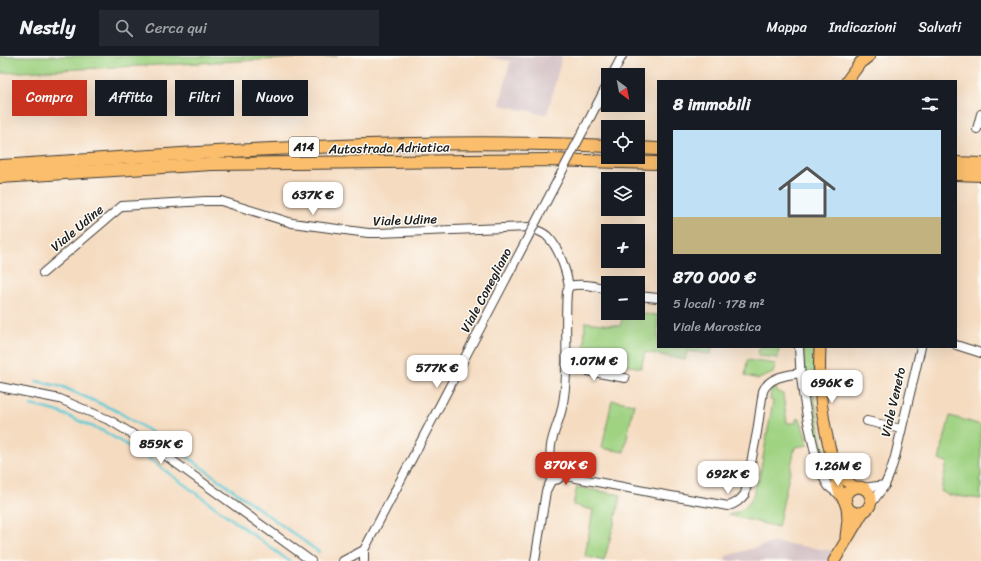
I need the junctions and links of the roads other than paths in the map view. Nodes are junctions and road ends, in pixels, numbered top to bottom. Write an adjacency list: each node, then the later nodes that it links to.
1 (622, 56): 3 (street)
2 (869, 56): 4 (main road)
3 (616, 68)
4 (848, 80)
5 (601, 96): 44 (street, Viale Conegliano, bridge)
6 (981, 114): 7 (street)
7 (977, 129)
8 (601, 146): 14 (highway, Autostrada Adriatica / A14)
9 (645, 148): 10 (highway)
10 (657, 149)
11 (657, 163): 17 (highway, Autostrada Adriatica / A14)
12 (957, 163): 13 (highway)
13 (981, 164)
14 (0, 166)
15 (957, 174): 16 (highway)
16 (981, 175)
17 (0, 177)
18 (43, 273): 19 (street, Viale Udine)
19 (569, 286): 20 (street); 28 (street)
20 (601, 288)
21 (645, 297): 22 (street)
22 (657, 298)
23 (957, 345): 27 (street)
24 (799, 348): 29 (street)
25 (820, 348): 34 (main road, Viale Veneto)
26 (920, 348): 33 (street, Viale Veneto)
27 (981, 353)
28 (567, 367): 30 (street); 35 (street)
29 (800, 373): 36 (street); 38 (street)
30 (625, 378)
31 (0, 386): 45 (street)
32 (867, 421): 33 (street)
33 (901, 429): 39 (street, Viale Veneto)
34 (833, 464): 38 (main road, Viale Veneto); 40 (main road, Viale Veneto)
35 (554, 467): 36 (street); 37 (street)
36 (562, 475): 37 (street)
37 (552, 479): 48 (street)
38 (831, 481): 40 (main road); 41 (main road, Viale Veneto)
39 (885, 485): 40 (street); 42 (street, Viale Veneto)
40 (856, 486): 41 (main road); 42 (main road)
41 (844, 501): 42 (main road); 43 (main road, Viale Veneto)
42 (866, 509): 43 (main road, Viale Veneto)
43 (844, 544): 49 (main road, Viale Veneto)
44 (364, 550): 46 (street); 47 (street, Viale Conegliano)
45 (311, 561)
46 (343, 561)
47 (364, 561)
48 (535, 561)
49 (834, 561)

